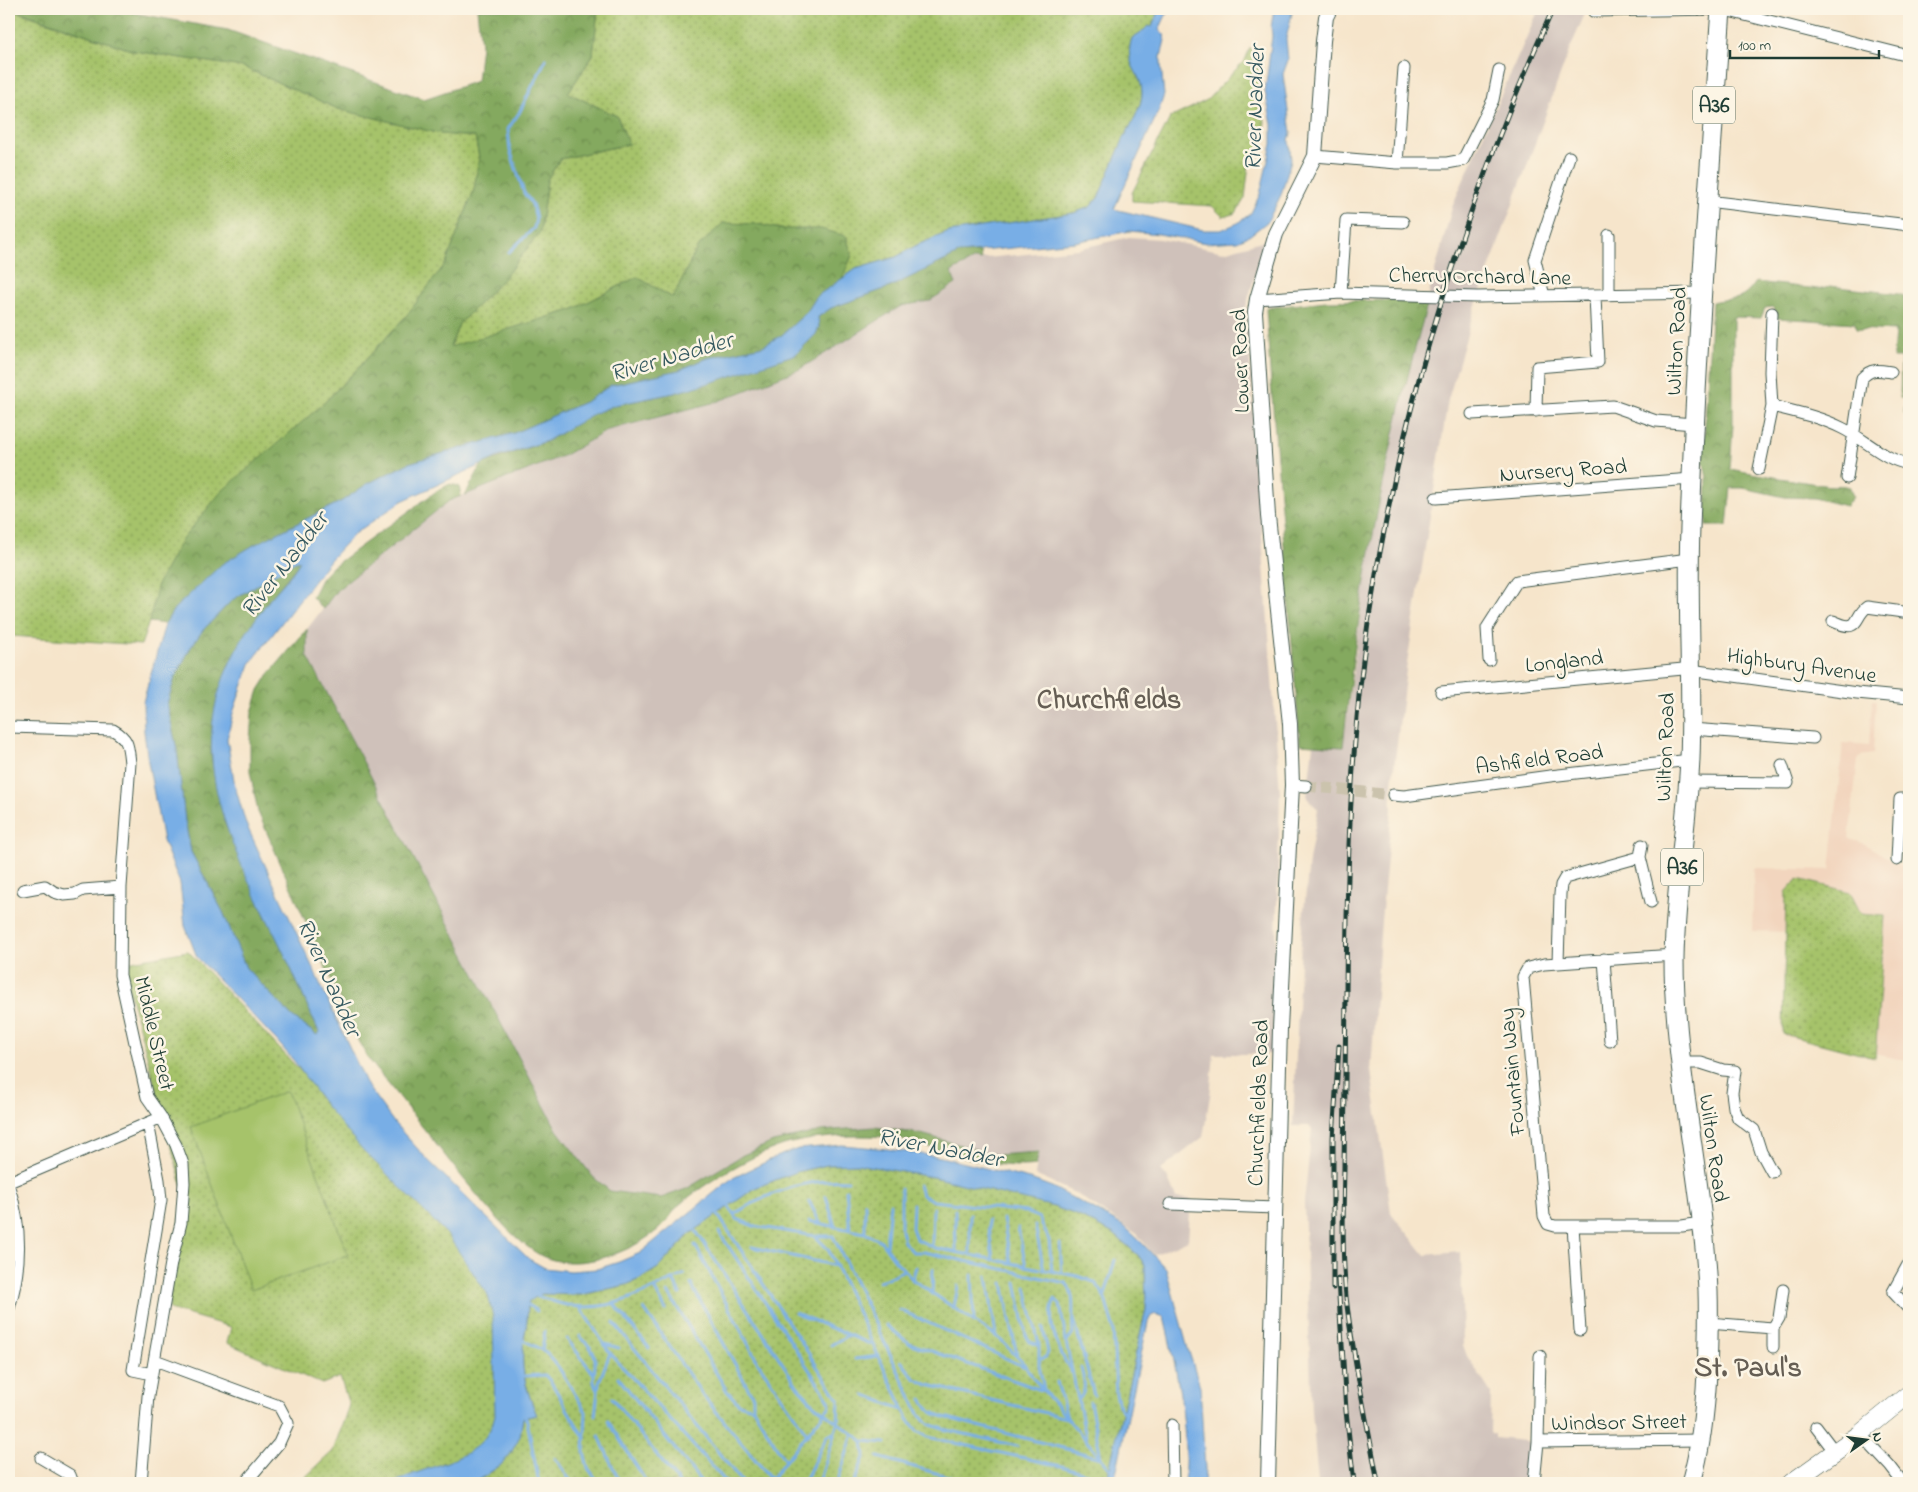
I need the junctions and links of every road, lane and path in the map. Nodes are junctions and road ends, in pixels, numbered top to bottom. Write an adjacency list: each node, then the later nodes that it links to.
1 (1330, 9): 7 (street, Lower Road)
2 (1721, 9): 3 (street); 4 (street); 10 (highway, Wilton Road / A36)
3 (1593, 11)
4 (1909, 56)
5 (1404, 68): 9 (street)
6 (1499, 70): 9 (street)
7 (1315, 156): 9 (street); 19 (street, Lower Road)
8 (1569, 157): 17 (street)
9 (1397, 163)
10 (1707, 201): 12 (street); 15 (highway, Wilton Road / A36)
11 (1403, 222): 14 (street)
12 (1909, 225)
13 (1608, 235): 16 (street)
14 (1342, 293): 17 (street, Cherry Orchard Lane); 19 (street, Cherry Orchard Lane)
15 (1702, 293): 16 (street, Cherry Orchard Lane); 25 (highway, Wilton Road / A36)
16 (1609, 295): 18 (street, Cherry Orchard Lane)
17 (1544, 296): 18 (street, Cherry Orchard Lane)
18 (1595, 296): 23 (street)
19 (1257, 299): 39 (street, Lower Road)
20 (1772, 314): 22 (street)
21 (1891, 372): 26 (street)
22 (1772, 406): 26 (street); 28 (street)
23 (1536, 411): 24 (street); 25 (street)
24 (1472, 414)
25 (1694, 424): 30 (highway, Wilton Road / A36)
26 (1853, 434): 27 (street); 29 (street)
27 (1909, 464)
28 (1759, 469)
29 (1847, 478)
30 (1692, 479): 31 (street, Nursery Road); 32 (highway, Wilton Road / A36)
31 (1436, 498)
32 (1690, 559): 35 (street); 36 (highway, Wilton Road / A36)
33 (1903, 612): 34 (street)
34 (1833, 622)
35 (1489, 660)
36 (1690, 669): 37 (street, Longland); 38 (street, Highbury Avenue); 41 (highway, Wilton Road / A36)
37 (1441, 692)
38 (1909, 698)
39 (1290, 724): 65 (street, Churchfields Road)
40 (9, 727): 51 (street, Middle Street)
41 (1691, 729): 42 (street); 43 (highway, Wilton Road / A36)
42 (1813, 738)
43 (1690, 760): 45 (highway, Wilton Road / A36); 46 (street, Ashfield Road)
44 (1782, 765): 45 (street)
45 (1688, 782): 54 (highway, Wilton Road / A36)
46 (1393, 795)
47 (1909, 799): 50 (street)
48 (1642, 845): 49 (street)
49 (1640, 857): 53 (street); 56 (street)
50 (1897, 860)
51 (121, 887): 52 (street); 59 (street, Middle Street)
52 (23, 890)
53 (1651, 902)
54 (1674, 956): 55 (street, Fountain Way); 58 (highway, Wilton Road / A36)
55 (1604, 959): 56 (street, Fountain Way); 57 (street)
56 (1558, 963): 67 (street, Fountain Way)
57 (1610, 1042)
58 (1680, 1063): 61 (street); 66 (highway, Wilton Road / A36)
59 (161, 1117): 60 (street); 77 (street, Middle Street)
60 (148, 1124): 62 (street); 78 (street, Middle Street)
61 (1772, 1172)
62 (9, 1182)
63 (9, 1187): 70 (street)
64 (1170, 1204): 65 (street)
65 (1275, 1208): 91 (street, Churchfields Road)
66 (1701, 1223): 67 (street, Fountain Way); 72 (highway, Wilton Road / A36)
67 (1573, 1226): 74 (street)
68 (1909, 1263): 71 (street)
69 (1783, 1290): 73 (street)
70 (9, 1308)
71 (1909, 1309)
72 (1708, 1323): 73 (street); 83 (highway, Wilton Road / A36)
73 (1773, 1328): 75 (street)
74 (1580, 1330)
75 (1772, 1347)
76 (1540, 1356): 84 (street)
77 (155, 1360): 78 (street, Middle Street); 89 (street)
78 (152, 1374): 88 (street, Middle Street)
79 (1909, 1394): 82 (main road)
80 (1172, 1425): 90 (street)
81 (1816, 1427): 85 (street)
82 (1860, 1434): 85 (main road); 95 (street)
83 (1701, 1440): 84 (street, Windsor Street); 93 (highway, Wilton Road / A36)
84 (1538, 1442): 92 (street)
85 (1835, 1452): 94 (main road)
86 (41, 1458): 87 (street)
87 (73, 1483)
88 (140, 1483)
89 (245, 1483)
90 (1172, 1483)
91 (1268, 1483)
92 (1534, 1483)
93 (1691, 1483)
94 (1791, 1483)
95 (1902, 1483)

